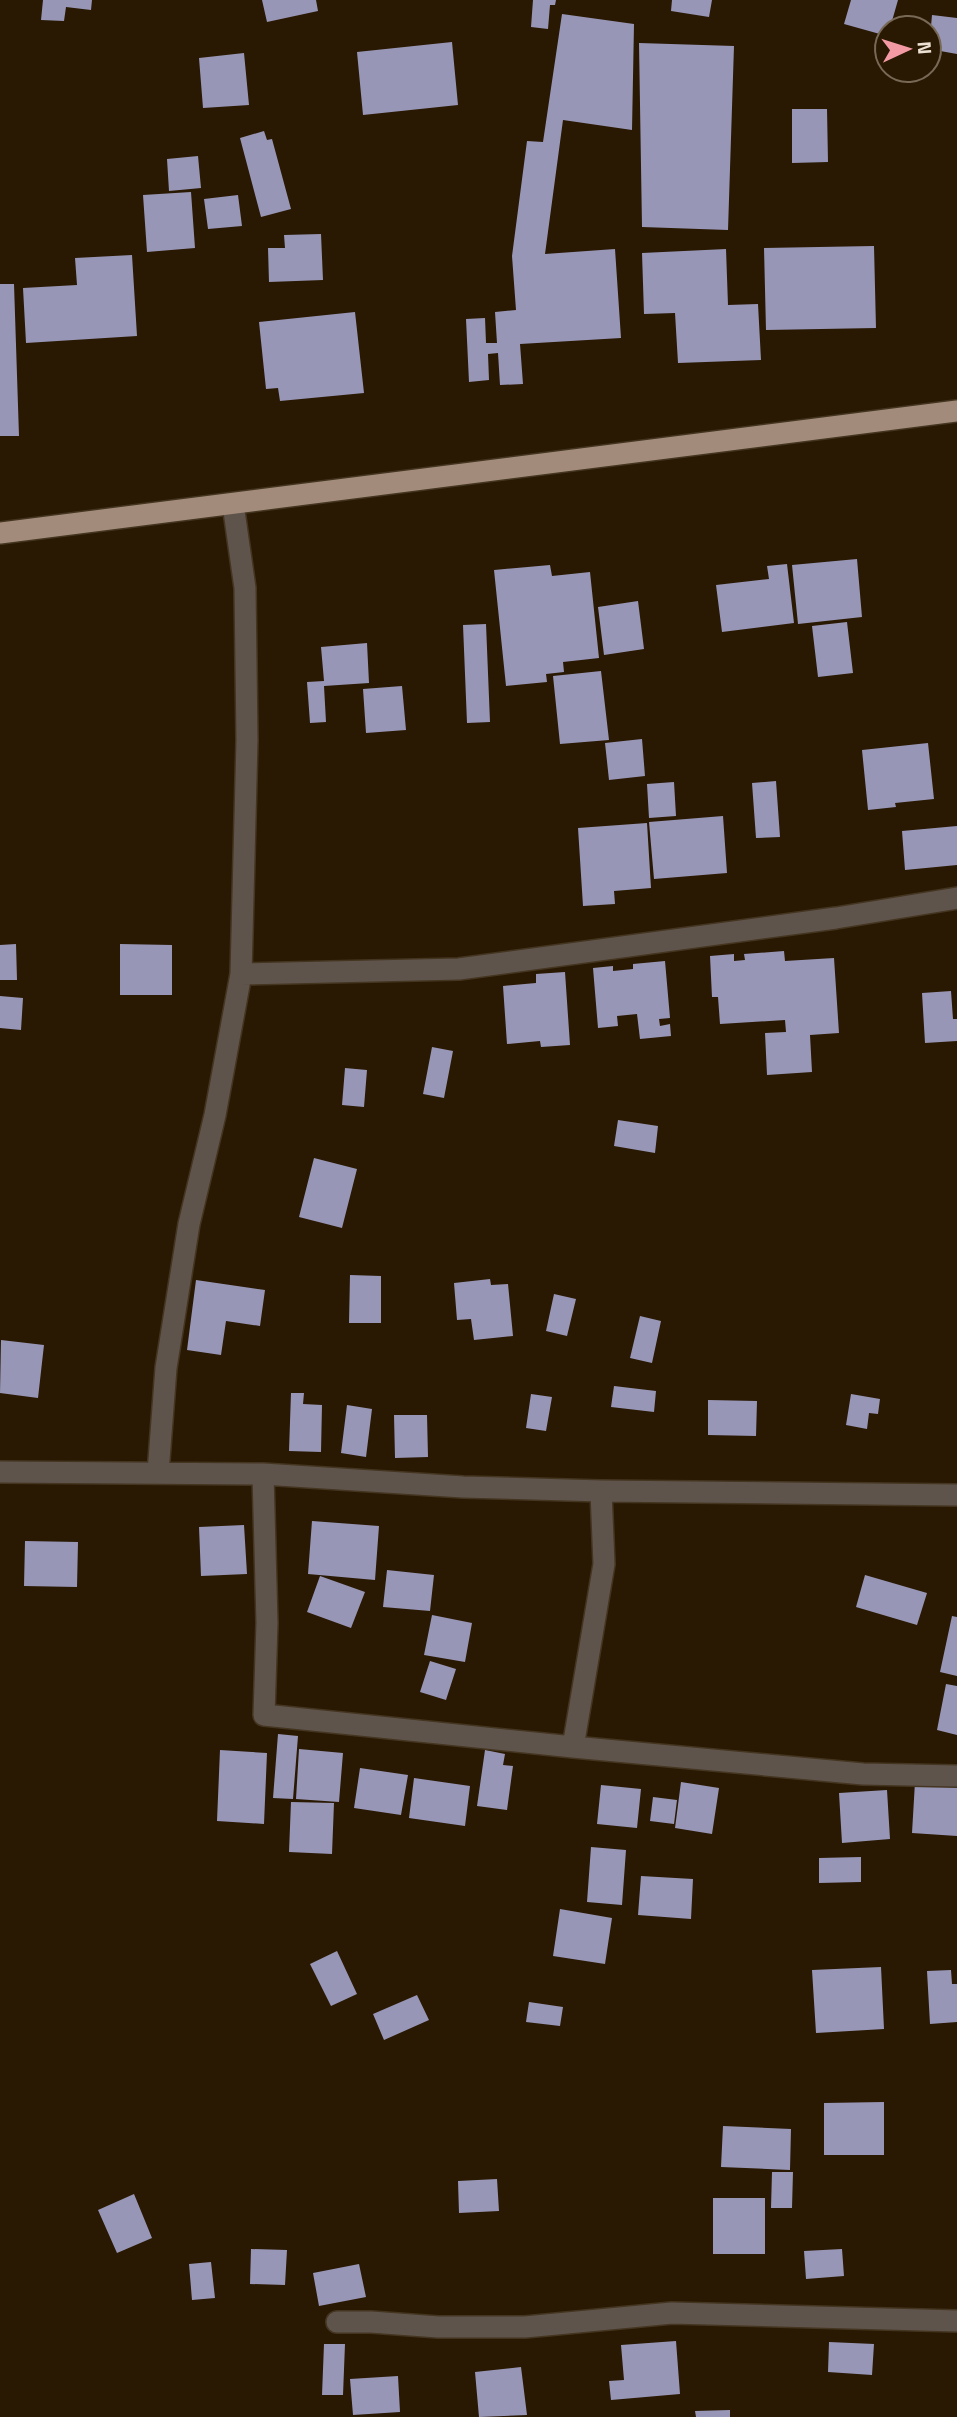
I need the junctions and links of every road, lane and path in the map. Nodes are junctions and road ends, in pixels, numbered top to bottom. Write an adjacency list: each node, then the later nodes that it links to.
1 (957, 411): 2 (main road)
2 (233, 504): 3 (main road); 5 (street)
3 (0, 533)
4 (957, 898): 5 (street)
5 (242, 974): 7 (street)
6 (0, 1472): 7 (street)
7 (158, 1473): 8 (street)
8 (263, 1474): 9 (street); 11 (street)
9 (601, 1491): 10 (street); 11 (street)
10 (957, 1495)
11 (573, 1747): 12 (street)
12 (957, 1776)
13 (957, 2321): 14 (street)
14 (337, 2322)

